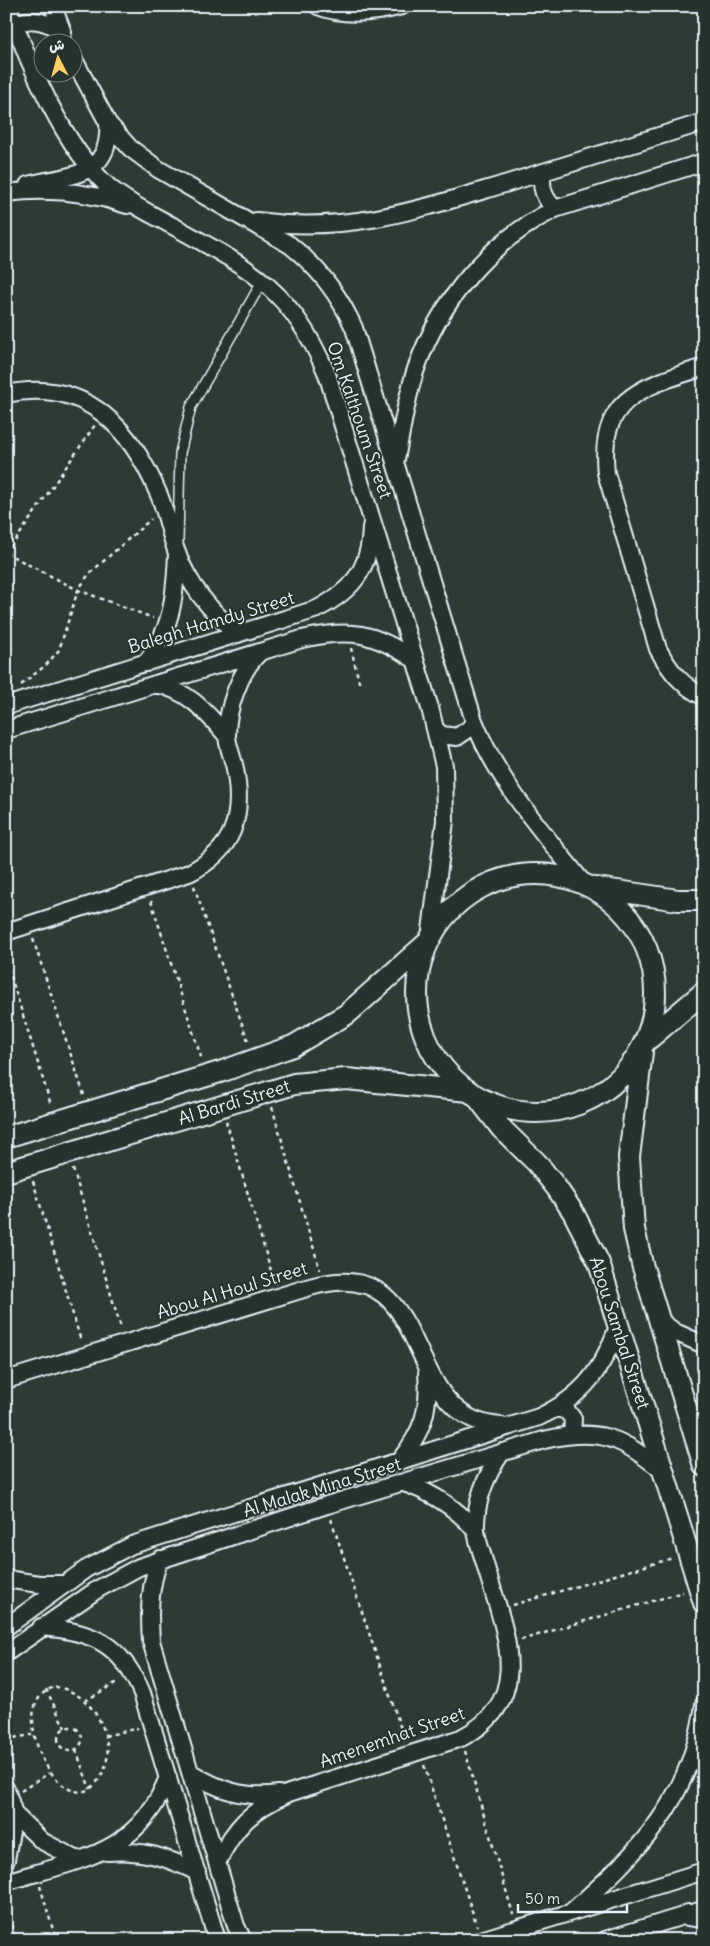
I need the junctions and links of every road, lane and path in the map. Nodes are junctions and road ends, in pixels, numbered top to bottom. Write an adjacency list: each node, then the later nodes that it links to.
1 (8, 6): 5 (street, Om Kalthoum Street)
2 (53, 6): 7 (street)
3 (318, 6): 4 (street)
4 (402, 6)
5 (10, 26): 6 (street); 12 (street, Om Kalthoum Street)
6 (59, 32)
7 (62, 32)
8 (82, 75): 10 (street, Om Kalthoum Street)
9 (704, 122): 13 (street)
10 (108, 123): 12 (street); 17 (street, Om Kalthoum Street)
11 (704, 162): 15 (street)
12 (91, 168): 14 (street); 16 (street, Om Kalthoum Street)
13 (543, 172): 15 (street); 17 (street)
14 (6, 191): 16 (street)
15 (555, 209): 22 (street)
16 (148, 213): 18 (street, Om Kalthoum Street)
17 (247, 220): 22 (street, Om Kalthoum Street)
18 (263, 280): 24 (street, Om Kalthoum Street); 25 (lane)
19 (704, 367): 38 (street)
20 (6, 394): 21 (street)
21 (103, 414): 23 (street); 26 (path)
22 (396, 461): 40 (street, Om Kalthoum Street)
23 (164, 508): 25 (street); 27 (path)
24 (371, 518): 28 (street, Balegh Hamdy Street); 34 (street, Om Kalthoum Street)
25 (177, 553): 29 (street); 31 (street)
26 (6, 554): 27 (path)
27 (78, 590): 29 (path); 39 (path)
28 (294, 618): 31 (street, Balegh Hamdy Street); 32 (street)
29 (168, 624): 35 (street)
30 (348, 632): 32 (street); 34 (street); 37 (path)
31 (238, 634): 35 (street, Balegh Hamdy Street)
32 (302, 639): 33 (street)
33 (260, 652): 36 (street); 43 (street)
34 (415, 660): 42 (street, Om Kalthoum Street)
35 (146, 662): 39 (street, Balegh Hamdy Street)
36 (155, 684): 41 (street); 43 (street)
37 (360, 686)
38 (704, 697)
39 (11, 700): 41 (street)
40 (474, 721): 42 (street); 45 (street, Om Kalthoum Street)
41 (13, 728)
42 (436, 730): 50 (street, Om Kalthoum Street)
43 (227, 736): 44 (street)
44 (189, 873): 46 (street); 54 (path)
45 (587, 885): 47 (street); 50 (street); 53 (street)
46 (146, 888): 48 (street); 55 (path)
47 (704, 900)
48 (29, 925): 49 (street); 59 (path)
49 (6, 932)
50 (429, 940): 54 (street, Al Bardi Street); 57 (street)
51 (6, 961): 60 (path)
52 (704, 992): 53 (street)
53 (643, 1044): 57 (street); 67 (street)
54 (255, 1060): 55 (street, Al Bardi Street)
55 (207, 1076): 59 (street, Al Bardi Street)
56 (267, 1092): 57 (street, Al Bardi Street); 58 (street, Al Bardi Street); 65 (path)
57 (472, 1093): 68 (street, Abou Sambal Street)
58 (222, 1106): 62 (street, Al Bardi Street); 66 (path)
59 (89, 1112): 60 (street, Al Bardi Street)
60 (49, 1124): 61 (street, Al Bardi Street); 62 (street)
61 (6, 1137)
62 (60, 1155): 63 (street, Al Bardi Street); 69 (path)
63 (28, 1165): 64 (street, Al Bardi Street); 71 (path)
64 (6, 1172)
65 (324, 1283): 66 (street, Abou Al Houl Street); 72 (street, Abou Al Houl Street)
66 (279, 1296): 69 (street, Abou Al Houl Street)
67 (659, 1320): 70 (street); 78 (street)
68 (619, 1324): 74 (street, Al Malak Mina Street); 80 (street, Abou Sambal Street)
69 (125, 1344): 71 (street, Abou Al Houl Street)
70 (704, 1345)
71 (86, 1356): 73 (street, Abou Al Houl Street)
72 (427, 1371): 75 (street, Abou Al Houl Street); 79 (street, Abou Al Houl Street)
73 (6, 1380)
74 (557, 1408): 75 (street, Al Malak Mina Street); 76 (street)
75 (509, 1426): 79 (street, Al Malak Mina Street)
76 (572, 1434): 77 (street, Al Malak Mina Street); 80 (street, Al Malak Mina Street)
77 (502, 1452): 81 (street, Al Malak Mina Street); 83 (street, Amenemhat Street)
78 (702, 1453)
79 (400, 1460): 87 (street, Al Malak Mina Street)
80 (664, 1472): 84 (street, Abou Sambal Street)
81 (404, 1483): 82 (street, Al Malak Mina Street); 83 (street, Amenemhat Street)
82 (327, 1506): 85 (street, Al Malak Mina Street); 107 (path)
83 (476, 1531): 89 (street, Amenemhat Street)
84 (688, 1553): 88 (street, Abou Sambal Street); 89 (path)
85 (160, 1559): 91 (street, Al Malak Mina Street); 95 (street)
86 (6, 1579): 87 (street)
87 (65, 1584): 90 (street, Al Malak Mina Street)
88 (702, 1599): 92 (path)
89 (498, 1609): 92 (street, Amenemhat Street)
90 (6, 1627)
91 (41, 1627): 93 (street, Al Malak Mina Street); 94 (street)
92 (507, 1644): 104 (street, Amenemhat Street)
93 (6, 1653)
94 (133, 1673): 97 (street); 98 (path)
95 (163, 1682): 97 (street); 108 (street)
96 (46, 1689): 98 (path); 101 (path); 102 (path)
97 (142, 1693): 100 (street)
98 (85, 1701): 103 (path)
99 (704, 1704): 123 (street)
100 (152, 1724): 103 (path); 110 (street)
101 (65, 1728): 106 (path); 106 (path)
102 (32, 1735): 105 (path); 109 (path)
103 (105, 1736): 111 (path)
104 (461, 1738): 107 (street, Amenemhat Street); 126 (path)
105 (6, 1739)
106 (76, 1750): 111 (path)
107 (415, 1753): 112 (street, Amenemhat Street); 131 (path)
108 (190, 1772): 112 (street, Amenemhat Street); 117 (street)
109 (49, 1773): 111 (path); 113 (path)
110 (168, 1777): 114 (street); 119 (street)
111 (90, 1789)
112 (289, 1793): 117 (street, Amenemhat Street)
113 (10, 1801): 115 (street); 116 (street)
114 (99, 1853): 116 (street); 119 (street)
115 (6, 1860)
116 (78, 1860): 118 (street)
117 (217, 1863): 130 (street)
118 (36, 1872): 121 (street); 128 (path)
119 (197, 1872): 129 (street)
120 (704, 1872): 123 (street)
121 (6, 1882)
122 (6, 1909): 127 (path)
123 (571, 1912): 126 (street)
124 (699, 1914): 125 (street)
125 (663, 1922): 132 (street); 133 (street)
126 (517, 1929): 131 (street)
127 (16, 1940)
128 (56, 1940)
129 (216, 1940)
130 (243, 1940)
131 (481, 1940)
132 (605, 1940)
133 (648, 1940)

